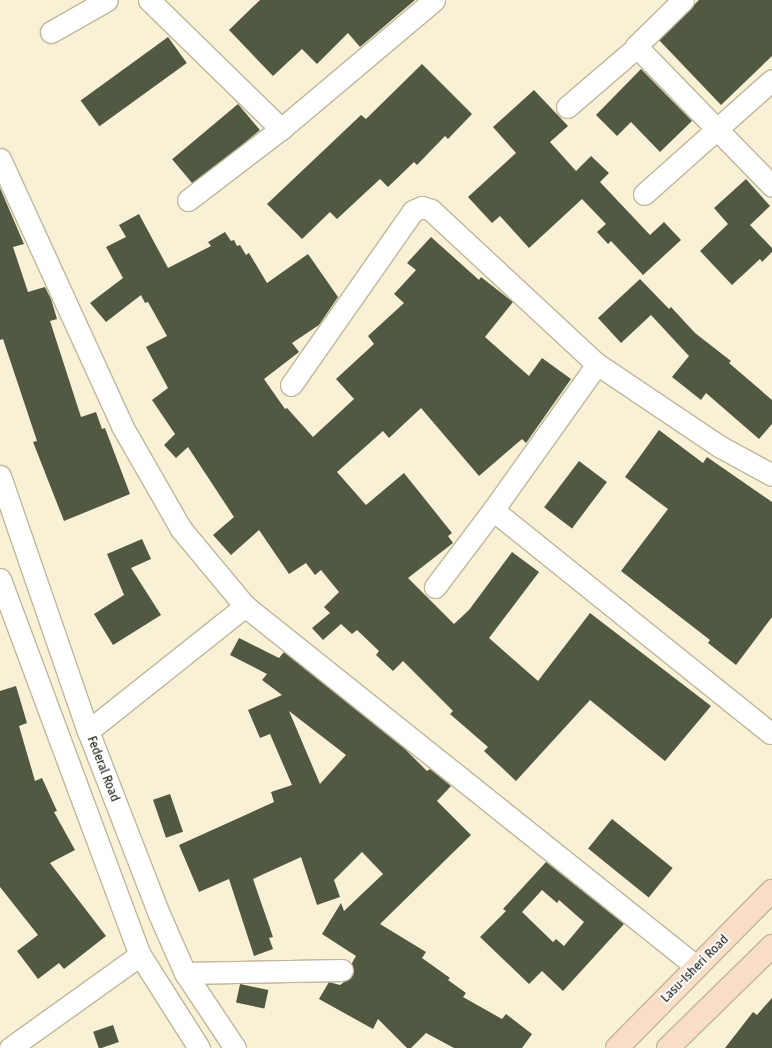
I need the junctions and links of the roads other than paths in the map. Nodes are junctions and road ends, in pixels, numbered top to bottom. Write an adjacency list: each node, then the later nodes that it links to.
1 (107, 0): 5 (street)
2 (149, 0): 9 (street)
3 (434, 0): 9 (street)
4 (683, 0): 6 (street)
5 (51, 32)
6 (637, 47): 8 (street); 10 (street)
7 (772, 80): 10 (street)
8 (567, 107)
9 (281, 129): 14 (street)
10 (717, 129): 12 (street); 13 (street)
11 (0, 159): 22 (street)
12 (772, 186)
13 (644, 194)
14 (188, 200)
15 (597, 364): 16 (street); 17 (street); 19 (street)
16 (291, 385)
17 (772, 475)
18 (0, 476): 23 (street, Federal Road)
19 (493, 510): 21 (street); 24 (street)
20 (0, 579): 27 (street)
21 (435, 587)
22 (246, 606): 23 (street); 28 (street)
23 (88, 731): 30 (street, Federal Road)
24 (770, 733)
25 (772, 891): 28 (main road, Lasu-Isheri Road)
26 (772, 946): 31 (main road)
27 (140, 955): 32 (street); 33 (street)
28 (697, 967): 35 (main road, Lasu-Isheri Road)
29 (342, 970): 30 (street)
30 (185, 973): 34 (street, Federal Road)
31 (674, 1046)
32 (10, 1048)
33 (199, 1048)
34 (235, 1048)
35 (617, 1048)

